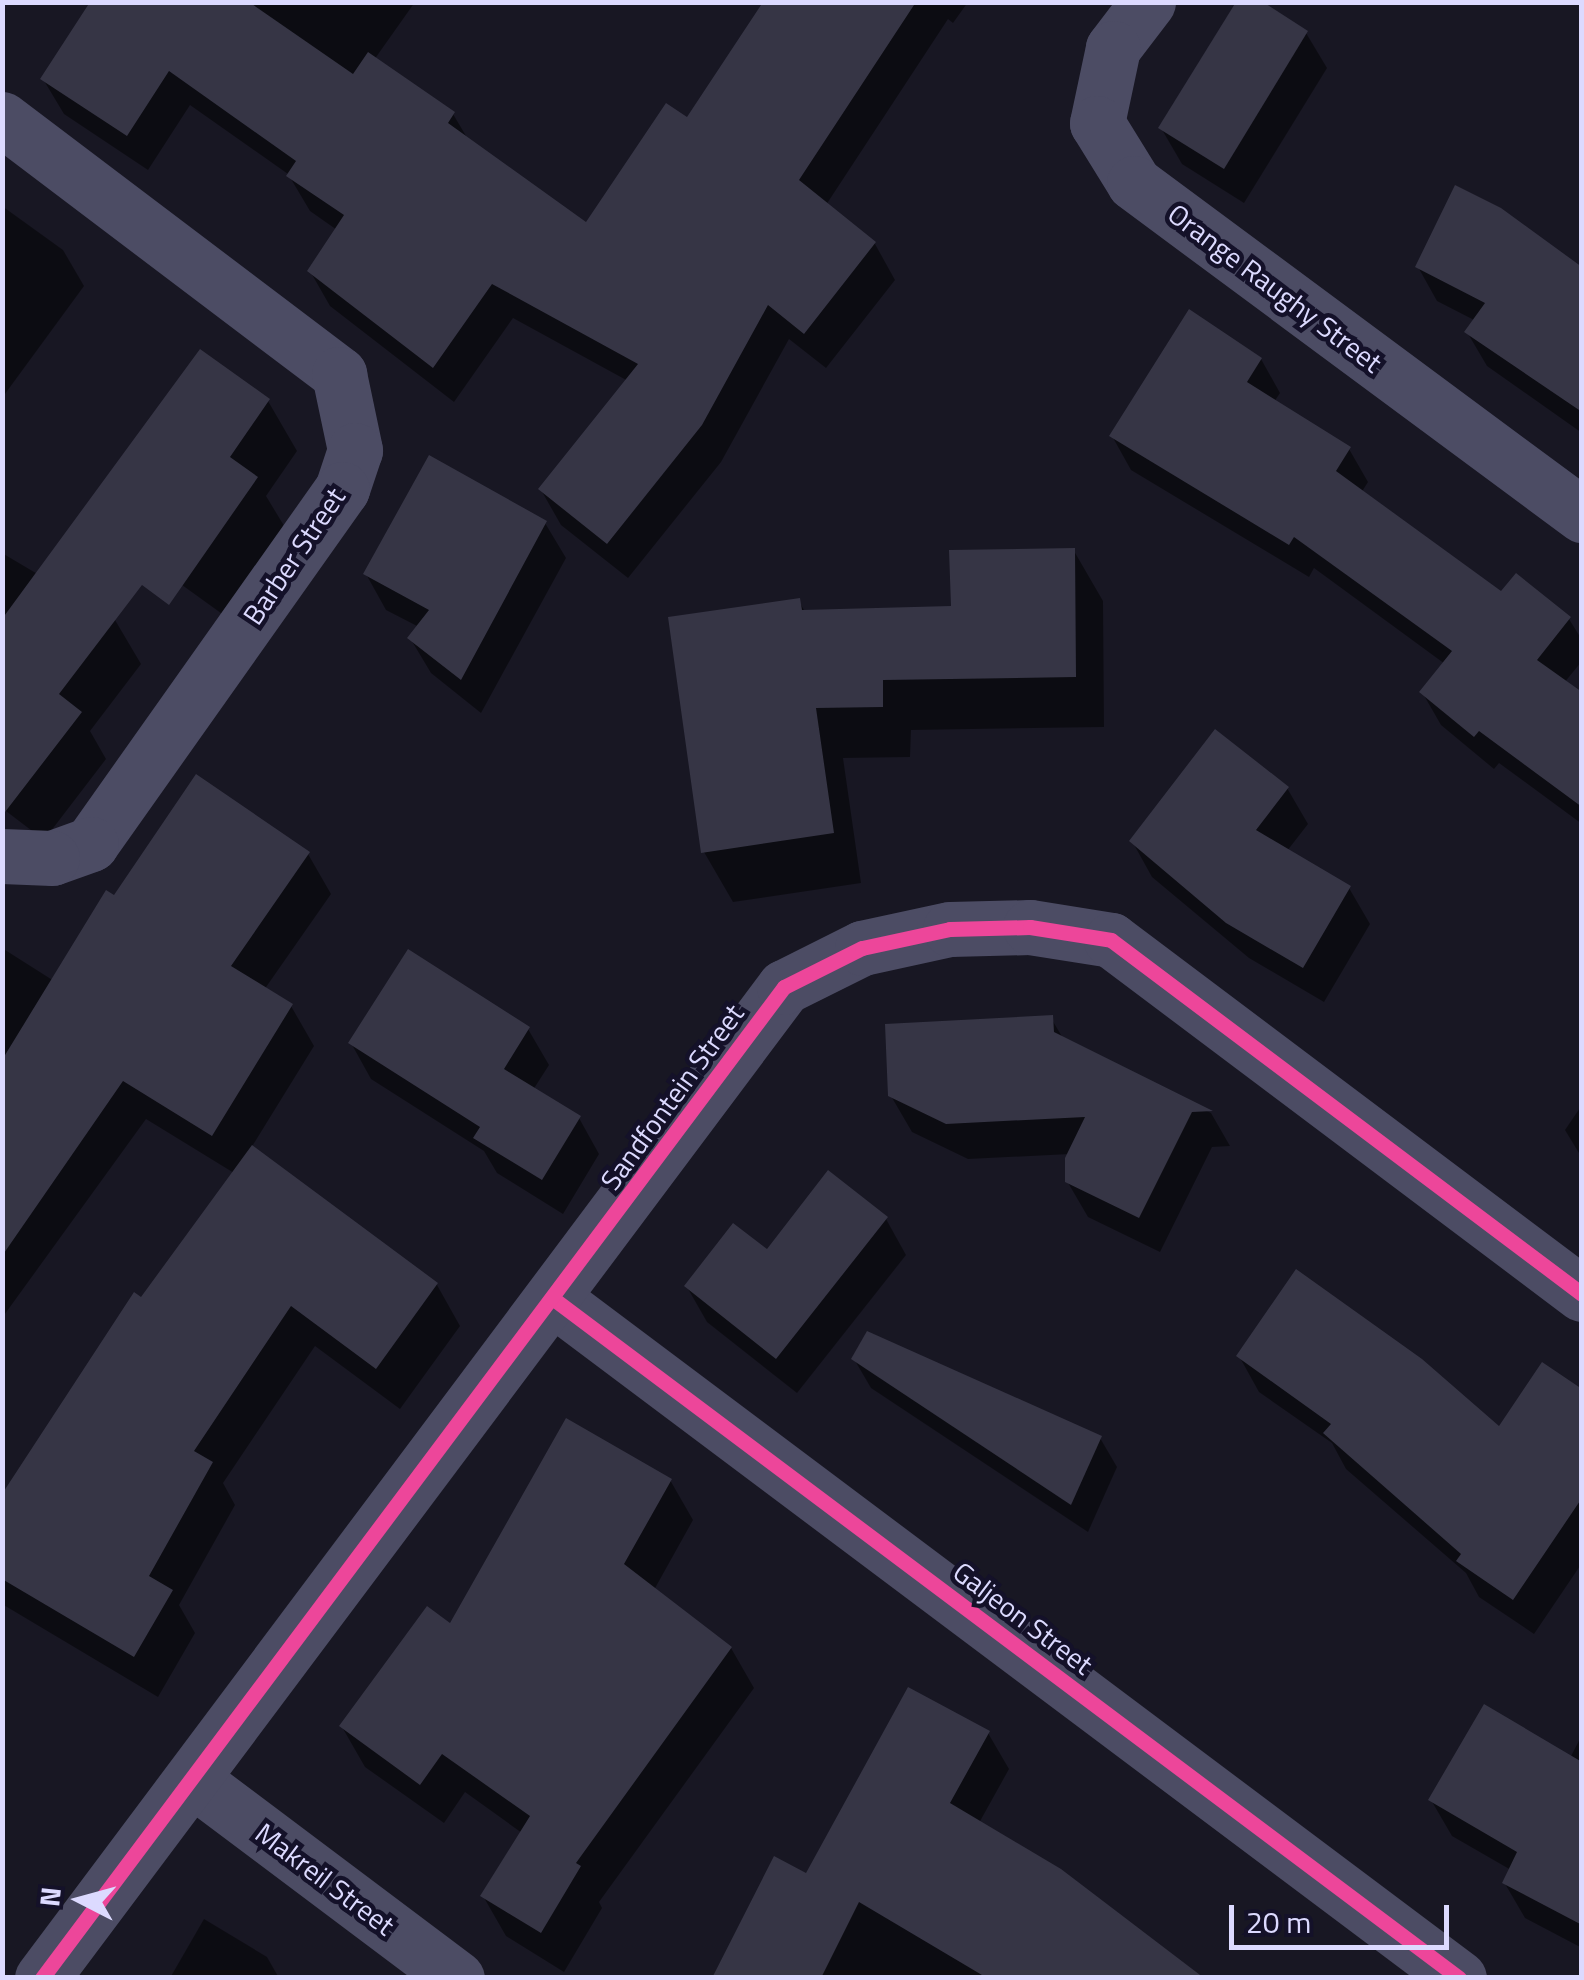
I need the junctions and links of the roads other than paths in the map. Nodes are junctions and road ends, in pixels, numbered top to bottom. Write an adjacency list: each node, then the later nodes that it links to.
1 (1148, 2): 3 (street, Orange Raughy Street)
2 (2, 119): 4 (street, Barber Street)
3 (1582, 516)
4 (2, 856)
5 (1582, 1294): 6 (street, Sandfontein Street)
6 (555, 1300): 7 (street, Sandfontein Street); 10 (street, Galjeon Street)
7 (193, 1780): 8 (street, Sandfontein Street); 9 (street, Makreil Street)
8 (42, 1978)
9 (457, 1978)
10 (1459, 1978)

